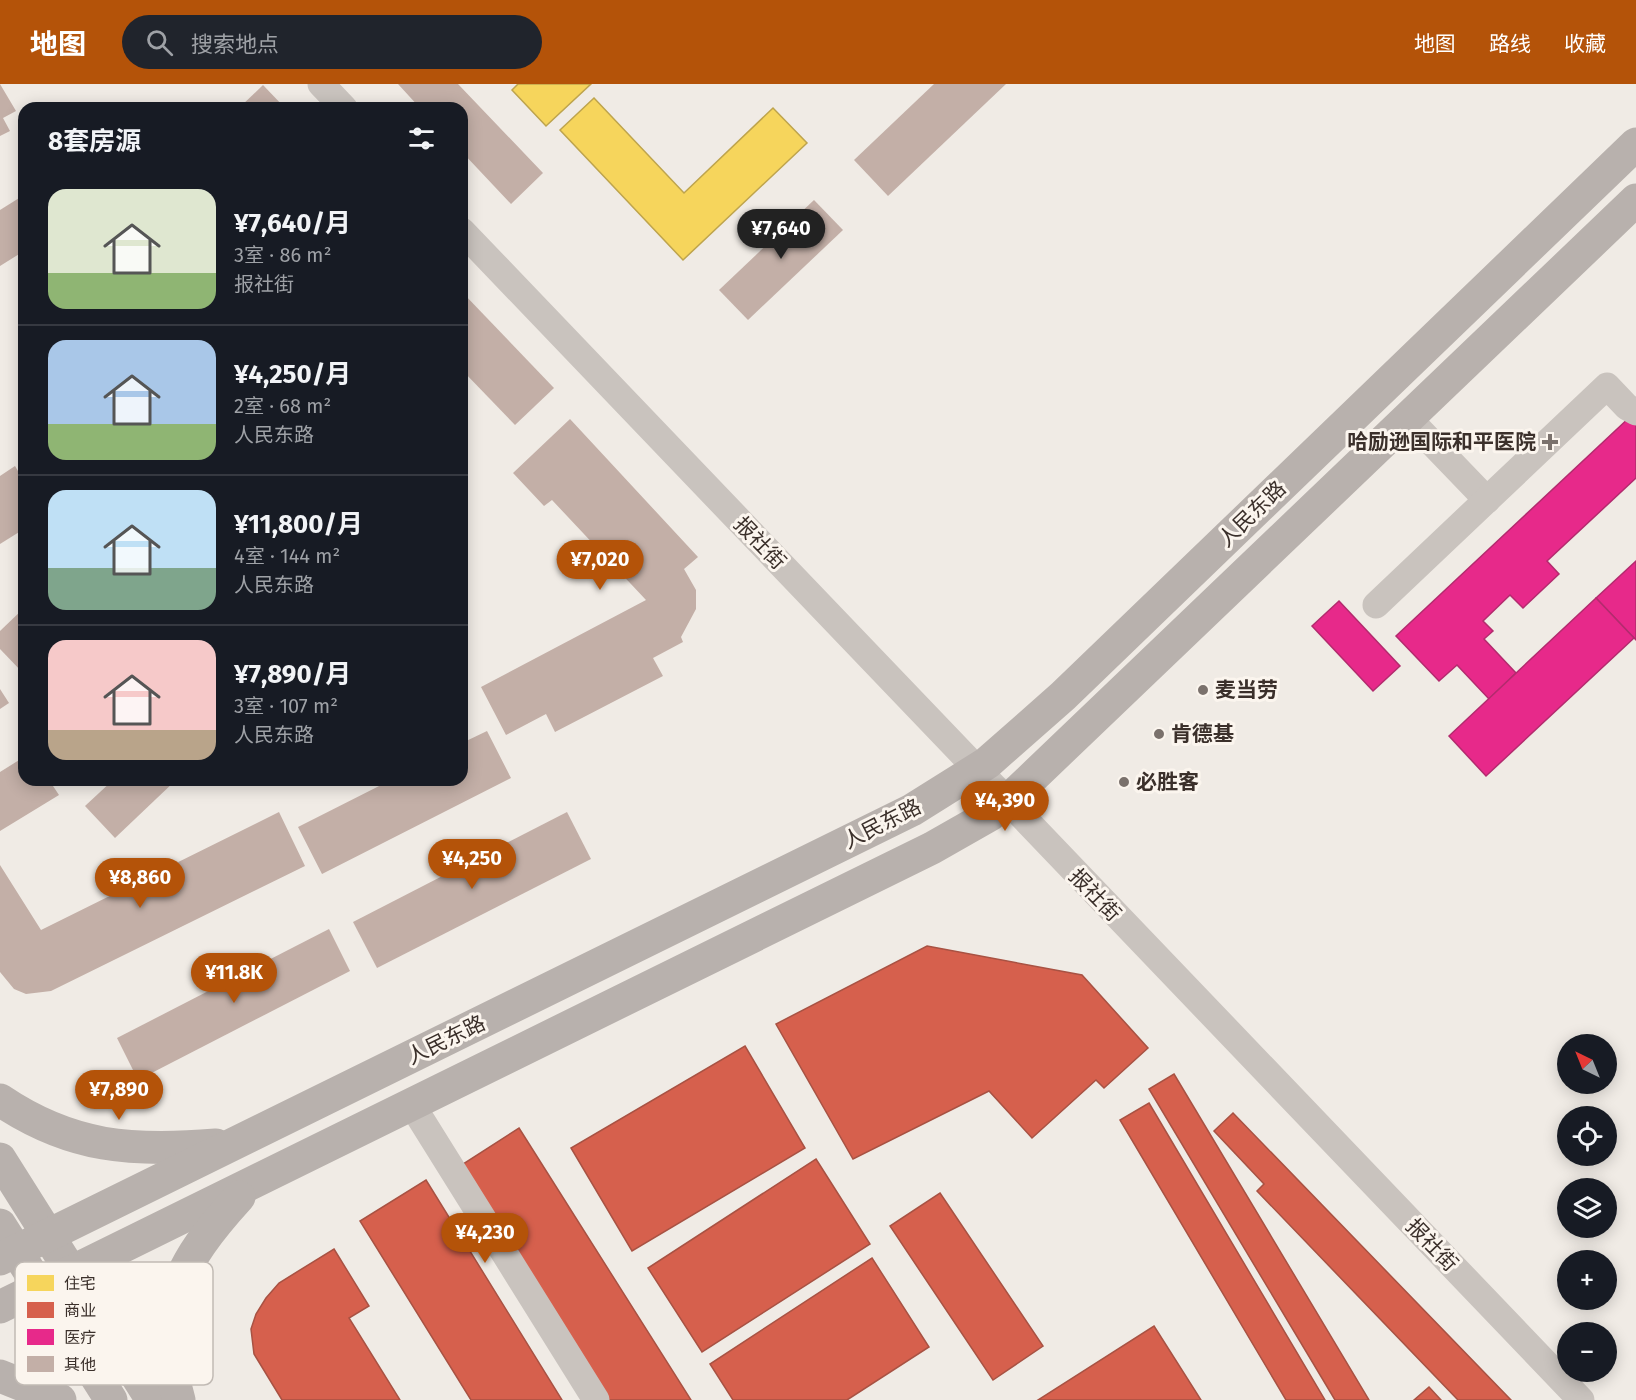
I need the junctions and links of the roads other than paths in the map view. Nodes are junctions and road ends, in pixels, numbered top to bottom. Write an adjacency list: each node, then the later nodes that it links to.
1 (321, 84): 2 (street)
2 (338, 102)
3 (1636, 144): 10 (main road, 人民东路)
4 (1636, 200): 7 (main road, 人民东路)
5 (468, 237): 10 (street, 报社街)
6 (1636, 412): 8 (street)
7 (1409, 418): 8 (street); 11 (main road, 人民东路)
8 (1486, 500): 9 (street)
9 (1376, 605)
10 (977, 771): 11 (street, 报社街); 14 (main road, 人民东路)
11 (1006, 801): 13 (main road, 人民东路); 34 (street, 报社街)
12 (0, 1100): 14 (main road)
13 (412, 1105): 16 (main road, 人民东路); 33 (street)
14 (236, 1143): 17 (main road, 人民东路)
15 (0, 1159): 17 (main road)
16 (251, 1184): 19 (main road, 人民东路); 20 (main road)
17 (19, 1243): 18 (main road)
18 (37, 1262)
19 (92, 1262)
20 (189, 1262)
21 (15, 1300): 22 (main road, 人民东路)
22 (0, 1307)
23 (0, 1376): 24 (main road)
24 (15, 1382)
25 (22, 1385): 29 (main road)
26 (104, 1385): 30 (main road)
27 (140, 1385): 31 (main road)
28 (176, 1385): 32 (main road)
29 (60, 1400)
30 (111, 1400)
31 (152, 1400)
32 (179, 1400)
33 (596, 1400)
34 (1581, 1400)

